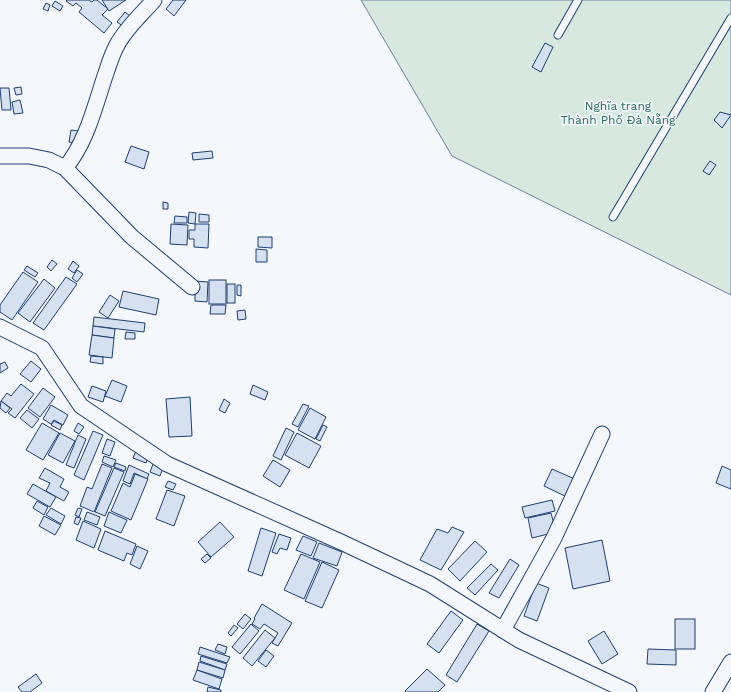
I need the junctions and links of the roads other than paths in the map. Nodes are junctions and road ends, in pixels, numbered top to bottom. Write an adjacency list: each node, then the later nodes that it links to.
1 (154, 0): 6 (street)
2 (578, 0): 4 (lane)
3 (731, 18): 7 (lane)
4 (558, 35)
5 (0, 156): 6 (street)
6 (65, 168): 8 (street)
7 (613, 217)
8 (192, 287)
9 (0, 327): 11 (street)
10 (602, 434): 11 (street)
11 (503, 630): 13 (street)
12 (731, 662): 14 (street)
13 (628, 692)
14 (714, 692)

